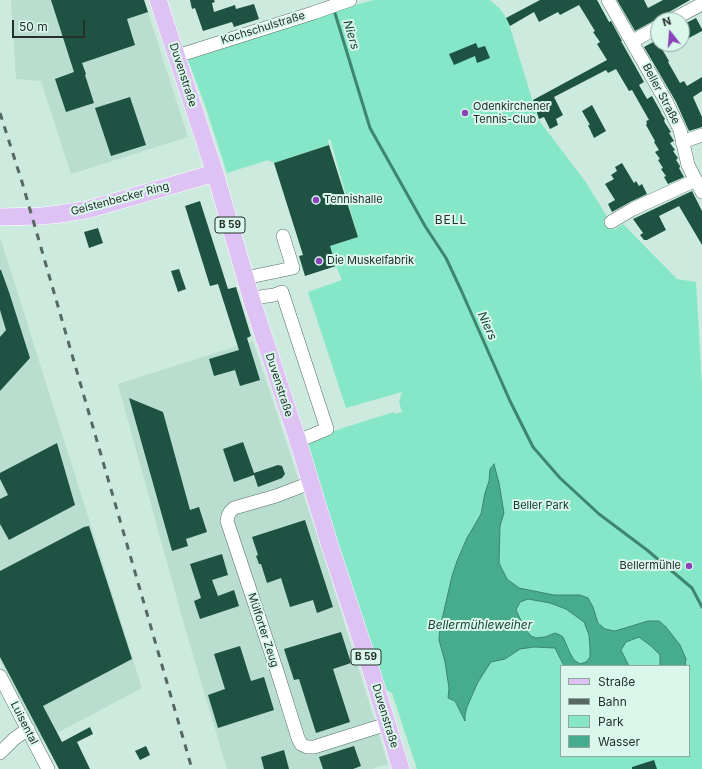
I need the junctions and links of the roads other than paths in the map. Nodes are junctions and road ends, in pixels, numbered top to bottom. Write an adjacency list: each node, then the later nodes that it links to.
1 (158, 0): 8 (main road, Duvenstraße / B 59)
2 (608, 0): 7 (street, Beller Straße)
3 (347, 1): 8 (street, Kochschulstraße)
4 (702, 4): 5 (street)
5 (687, 12)
6 (650, 32): 7 (street)
7 (633, 41): 10 (street, Beller Straße)
8 (177, 56): 11 (main road, Duvenstraße / B 59)
9 (702, 134): 10 (street)
10 (682, 142): 12 (street, Beller Straße)
11 (215, 173): 14 (main road, Geistenbecker Ring); 17 (main road, Duvenstraße / B 59)
12 (696, 180): 13 (street, Beller Straße); 15 (street)
13 (702, 192)
14 (0, 217)
15 (612, 222)
16 (283, 236): 17 (street)
17 (245, 278): 18 (main road, Duvenstraße / B 59)
18 (252, 301): 19 (main road, Duvenstraße / B 59); 19 (street)
19 (298, 441): 20 (main road, Duvenstraße / B 59)
20 (310, 483): 22 (main road, Duvenstraße / B 59); 22 (street, Mülforter Zeug)
21 (0, 676): 23 (street, Luisental)
22 (387, 724): 26 (main road, Duvenstraße / B 59)
23 (28, 729): 24 (street); 25 (street, Luisental)
24 (0, 753)
25 (48, 769)
26 (401, 769)

